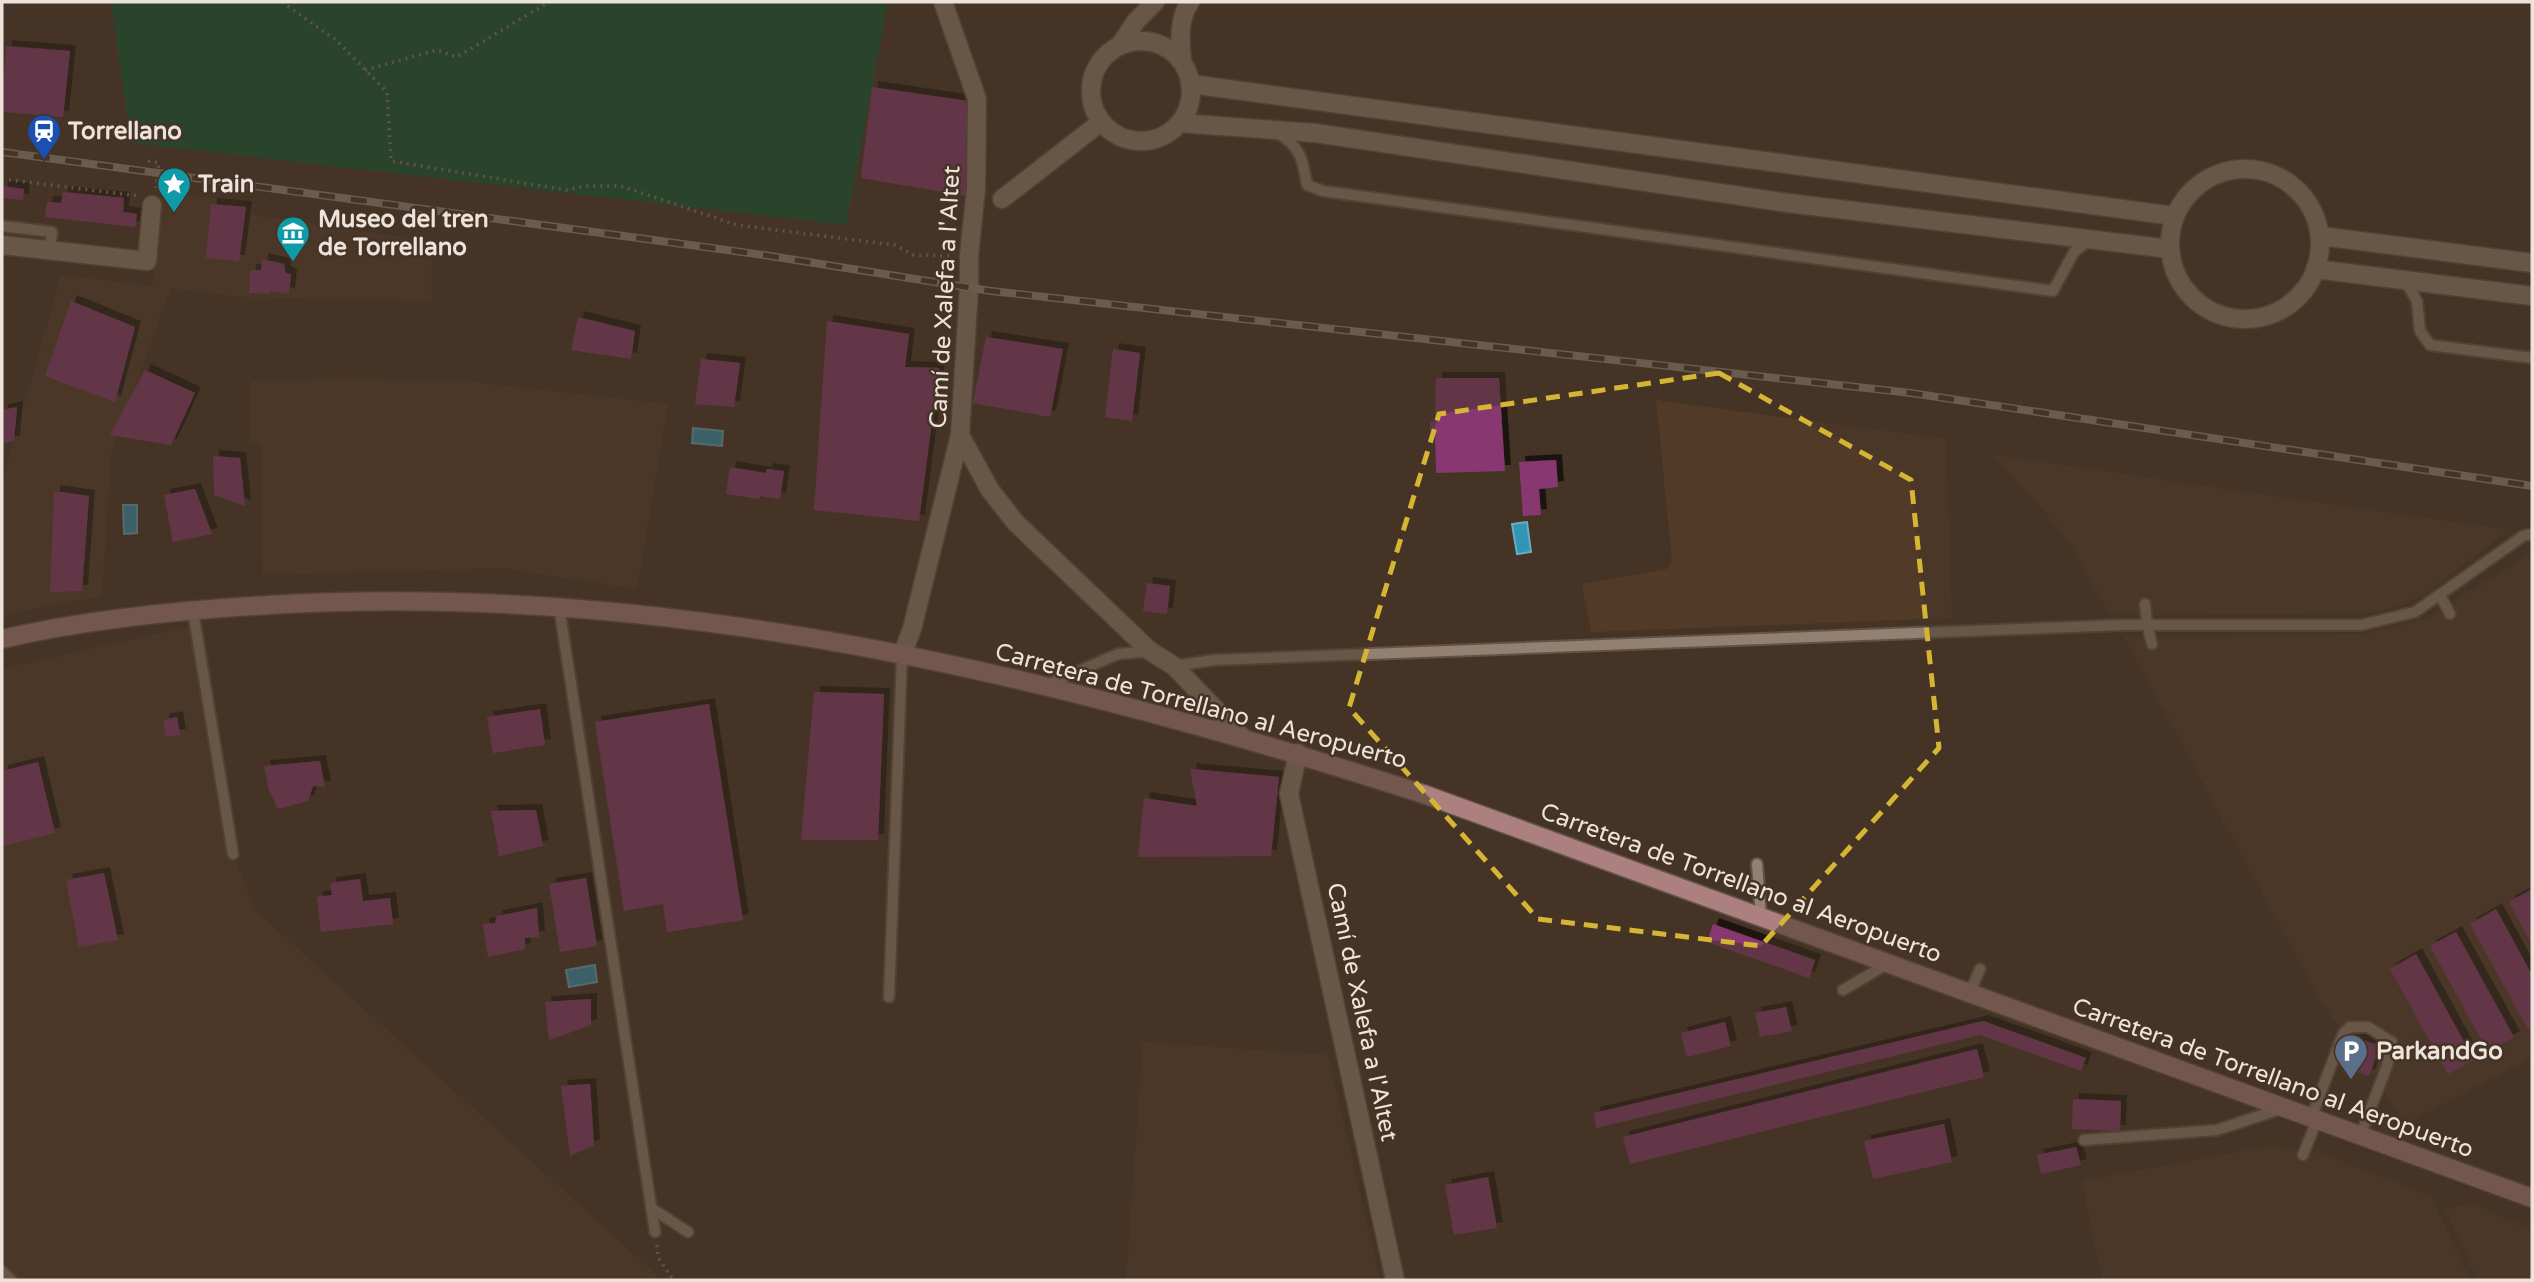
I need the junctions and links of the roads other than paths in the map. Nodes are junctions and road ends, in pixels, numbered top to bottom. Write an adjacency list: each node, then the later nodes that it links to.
1 (943, 2): 24 (street, Camí de Xalefa a l'Altet)
2 (1154, 2): 4 (street)
3 (1190, 2): 5 (street)
4 (1121, 44): 5 (street); 7 (street)
5 (1182, 61): 6 (street)
6 (1190, 84): 8 (street); 12 (street)
7 (1101, 122): 8 (street); 10 (street)
8 (1180, 123): 9 (street)
9 (1273, 131): 15 (street); 15 (lane)
10 (1002, 199)
11 (152, 201): 18 (street)
12 (2174, 216): 14 (street); 17 (street)
13 (2, 226): 18 (lane)
14 (2320, 236): 19 (street); 20 (street)
15 (2090, 239): 17 (street)
16 (2, 245): 18 (street)
17 (2170, 249): 20 (street)
18 (50, 250)
19 (2532, 264)
20 (2315, 269): 21 (street)
21 (2405, 280): 22 (street); 23 (lane)
22 (2532, 296)
23 (2532, 358)
24 (960, 435): 34 (street, Camí de Xalefa a l'Altet); 35 (street)
25 (2532, 534): 26 (lane)
26 (2440, 595): 30 (lane); 31 (lane)
27 (2145, 604): 31 (lane)
28 (559, 606): 29 (street, Carretera de Torrellano al Aeropuerto); 35 (street, Carretera de Torrellano al Aeropuerto); 54 (lane)
29 (193, 611): 32 (street, Carretera de Torrellano al Aeropuerto); 40 (lane)
30 (2450, 614)
31 (2147, 625): 33 (lane); 36 (lane)
32 (2, 639)
33 (2152, 644)
34 (1150, 651): 36 (street, Camí de Xalefa a l'Altet); 37 (lane)
35 (902, 655): 37 (street, Carretera de Torrellano al Aeropuerto); 47 (lane)
36 (1174, 666): 38 (street, Camí de Xalefa a l'Altet)
37 (1044, 687): 38 (street, Carretera de Torrellano al Aeropuerto)
38 (1243, 738): 39 (street, Carretera de Torrellano al Aeropuerto)
39 (1298, 753): 42 (street, Carretera de Torrellano al Aeropuerto); 59 (street, Camí de Xalefa a l'Altet)
40 (233, 854)
41 (1757, 864): 42 (lane)
42 (1761, 916): 43 (street, Carretera de Torrellano al Aeropuerto)
43 (1889, 963): 45 (lane); 46 (street, Carretera de Torrellano al Aeropuerto)
44 (1980, 969): 46 (lane)
45 (1843, 990)
46 (1970, 993): 48 (street, Carretera de Torrellano al Aeropuerto)
47 (889, 997)
48 (2283, 1108): 49 (street, Carretera de Torrellano al Aeropuerto); 51 (lane)
49 (2314, 1119): 50 (street, Carretera de Torrellano al Aeropuerto); 50 (lane); 52 (lane)
50 (2360, 1136): 53 (street, Carretera de Torrellano al Aeropuerto)
51 (2084, 1140)
52 (2304, 1155)
53 (2532, 1198)
54 (651, 1208): 55 (lane); 56 (lane)
55 (655, 1232)
56 (688, 1232)
57 (2, 1271): 58 (lane)
58 (11, 1280)
59 (1395, 1280)

